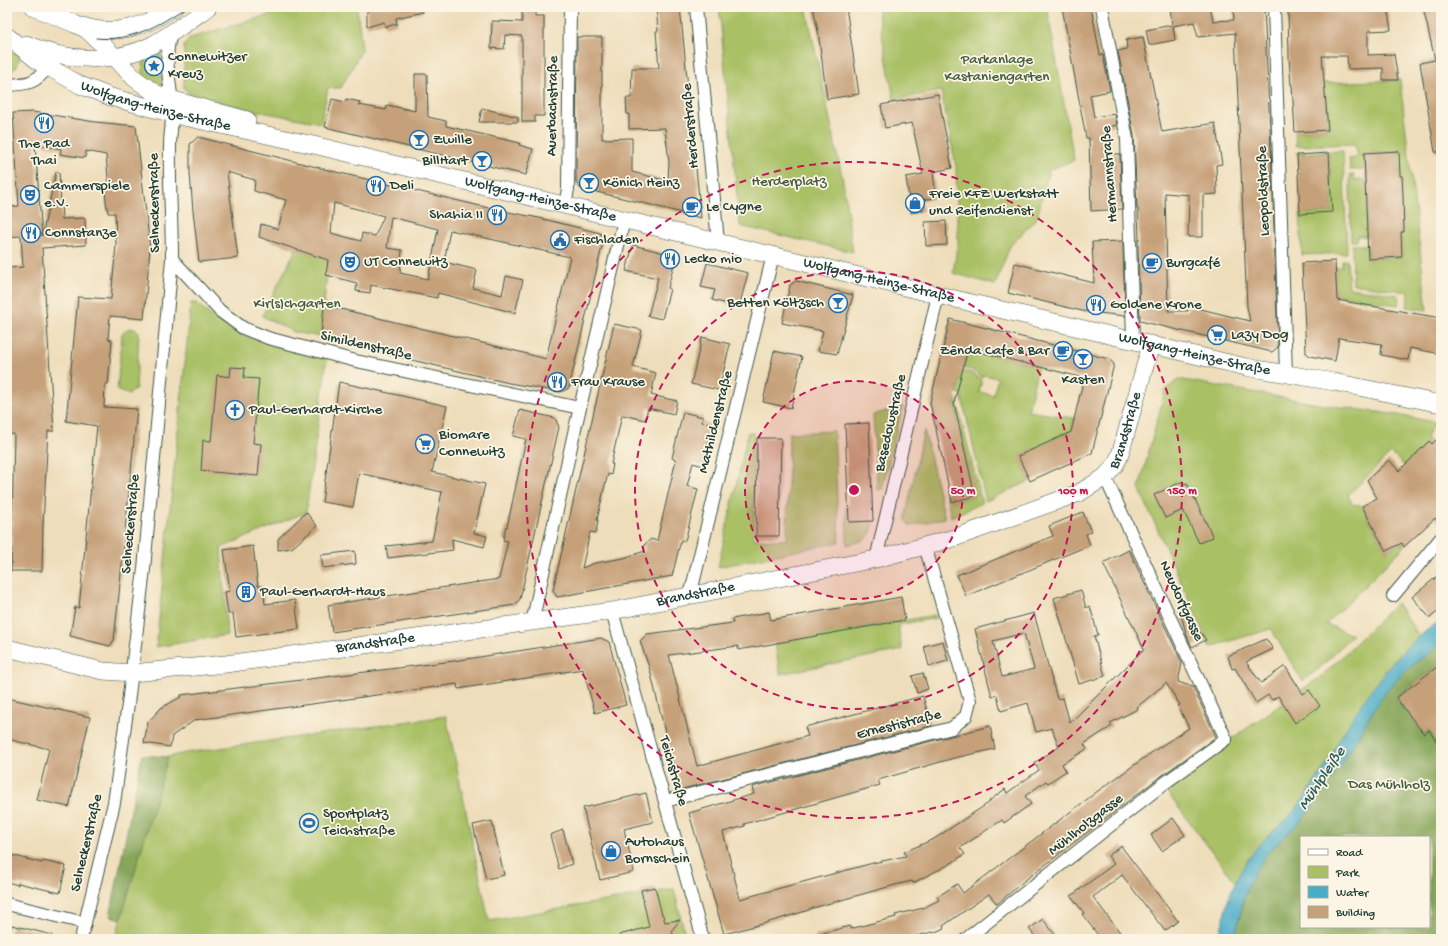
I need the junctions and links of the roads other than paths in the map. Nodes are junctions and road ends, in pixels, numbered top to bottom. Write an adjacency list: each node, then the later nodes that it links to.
1 (33, 7): 8 (main road)
2 (174, 7): 8 (main road)
3 (208, 7): 9 (main road)
4 (570, 7): 15 (street, Auerbachstraße)
5 (696, 7): 17 (street, Herderstraße)
6 (1102, 7): 21 (street, Hermannstraße)
7 (1274, 7): 23 (street, Leopoldstraße)
8 (75, 24): 11 (main road, Wolfgang-Heinze-Straße)
9 (172, 32): 11 (main road); 14 (street, Wolfgang-Heinze-Straße)
10 (7, 36): 11 (main road); 12 (main road, Wolfgang-Heinze-Straße)
11 (115, 57): 14 (main road, Wolfgang-Heinze-Straße)
12 (48, 67): 13 (street); 14 (main road, Wolfgang-Heinze-Straße)
13 (7, 84)
14 (172, 107): 15 (main road, Wolfgang-Heinze-Straße); 19 (street, Selneckerstraße)
15 (565, 206): 16 (main road, Wolfgang-Heinze-Straße)
16 (624, 220): 17 (main road, Wolfgang-Heinze-Straße); 25 (street)
17 (718, 242): 18 (main road, Wolfgang-Heinze-Straße)
18 (773, 255): 20 (main road, Wolfgang-Heinze-Straße); 30 (street, Mathildenstraße)
19 (172, 260): 25 (street, Simildenstraße); 35 (street, Selneckerstraße)
20 (938, 295): 21 (main road, Wolfgang-Heinze-Straße); 29 (street, Basedowstraße)
21 (1133, 340): 22 (main road, Wolfgang-Heinze-Straße)
22 (1150, 344): 23 (main road, Wolfgang-Heinze-Straße); 26 (main road, Brandstraße)
23 (1286, 374): 24 (main road, Wolfgang-Heinze-Straße)
24 (1441, 404)
25 (580, 408): 33 (street)
26 (1105, 477): 28 (main road, Brandstraße); 36 (street, Neudorfgasse)
27 (1441, 538): 31 (street)
28 (925, 546): 29 (main road, Brandstraße); 37 (street, Ernestistraße)
29 (876, 559): 30 (main road, Brandstraße)
30 (690, 596): 32 (main road, Brandstraße)
31 (1393, 596)
32 (612, 611): 33 (main road, Brandstraße); 37 (street, Teichstraße)
33 (532, 623): 35 (main road, Brandstraße)
34 (7, 648): 35 (main road, Brandstraße)
35 (132, 673): 39 (street, Selneckerstraße)
36 (1226, 739): 42 (street, Mühlholzgasse)
37 (665, 802): 41 (street, Teichstraße)
38 (7, 904): 39 (street)
39 (85, 923): 40 (street, Selneckerstraße)
40 (81, 939)
41 (703, 939)
42 (966, 939)

